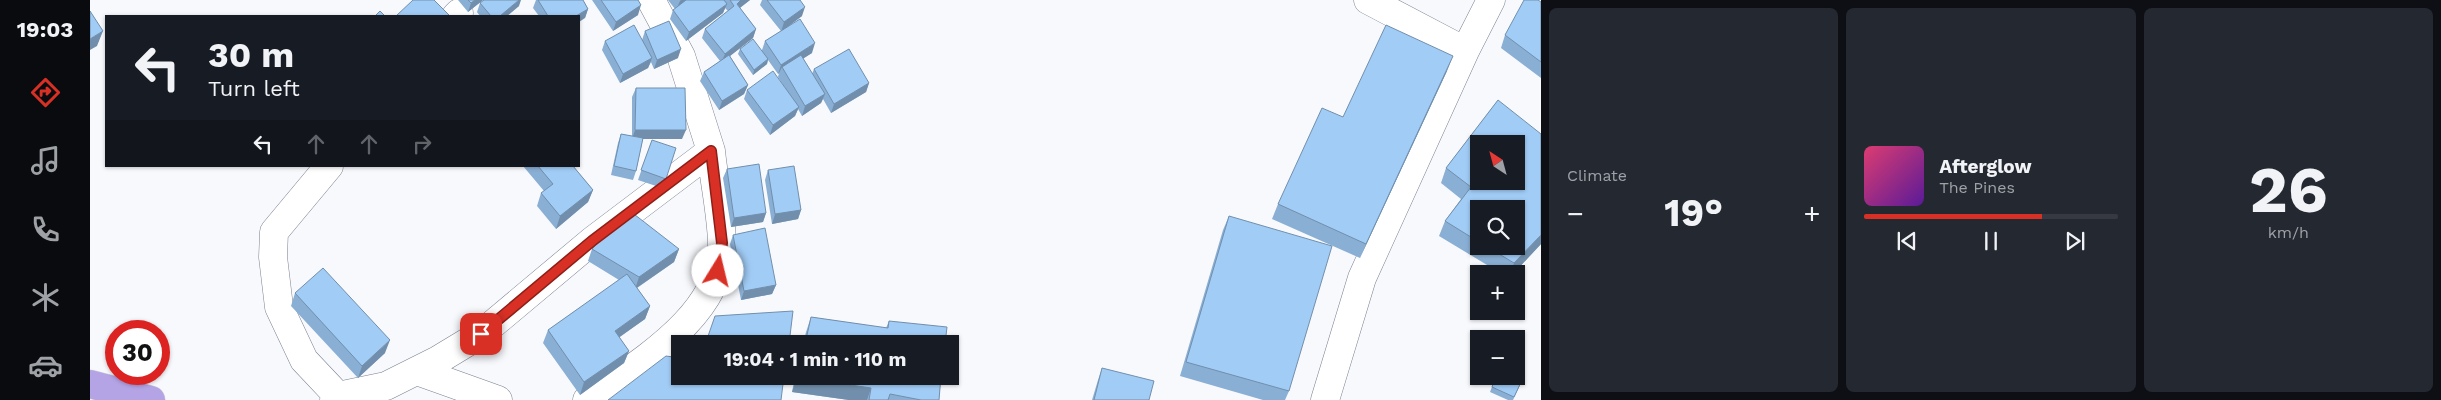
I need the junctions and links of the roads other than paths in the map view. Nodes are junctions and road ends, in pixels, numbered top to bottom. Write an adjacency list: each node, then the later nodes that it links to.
1 (652, 0): 5 (street)
2 (1368, 0): 4 (street)
3 (1491, 0): 4 (street)
4 (1465, 51): 13 (street)
5 (711, 151): 7 (street); 12 (street)
6 (328, 167): 9 (street)
7 (417, 370): 9 (street); 11 (street)
8 (90, 384): 10 (highway)
9 (336, 398)
10 (152, 400)
11 (498, 400)
12 (587, 400)
13 (1324, 400)

